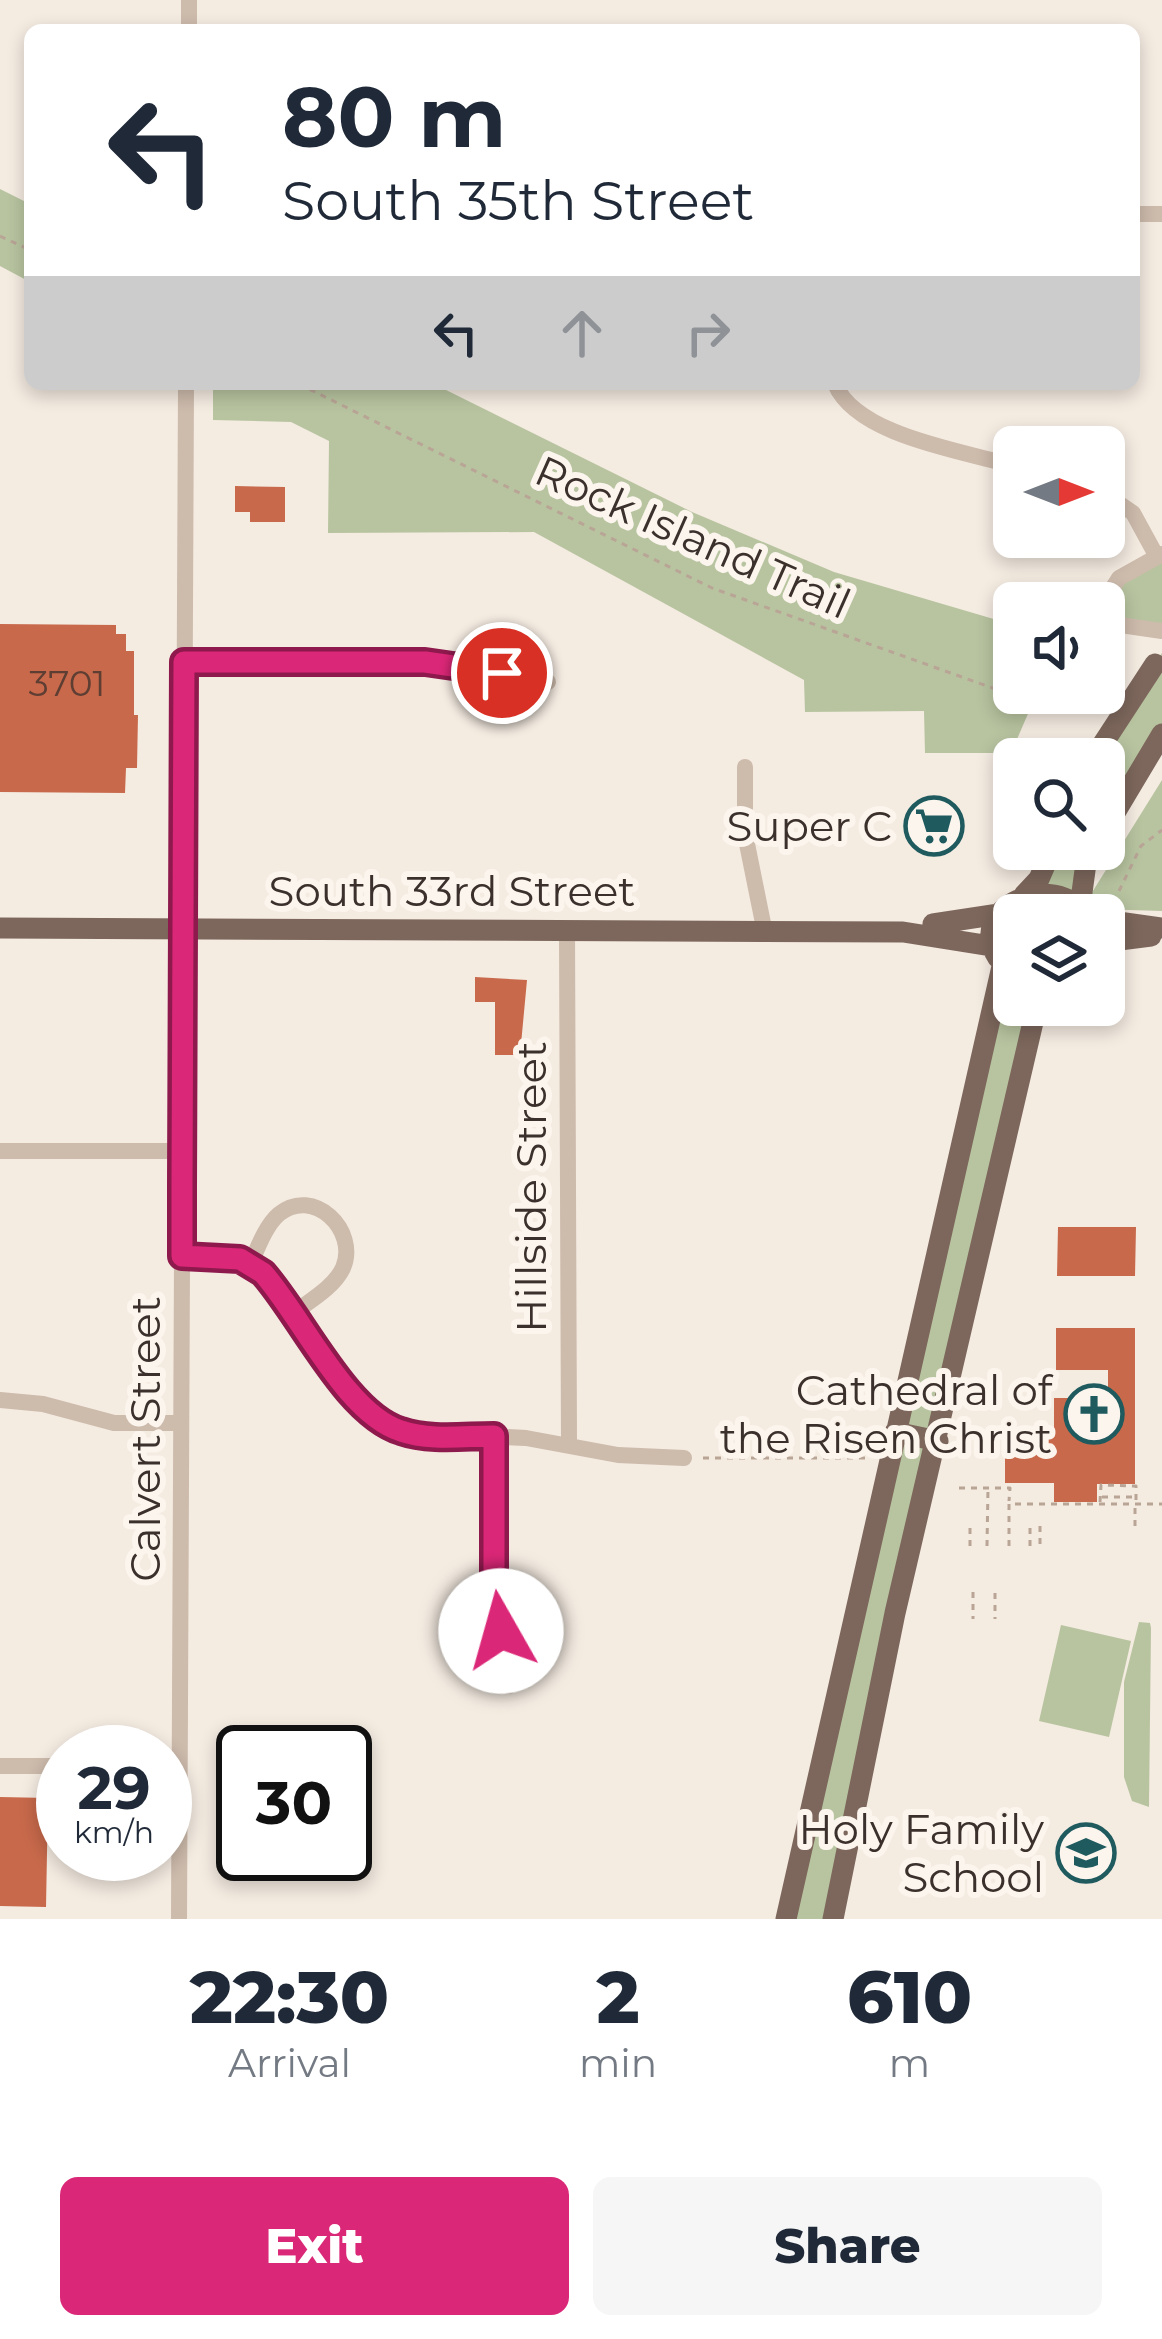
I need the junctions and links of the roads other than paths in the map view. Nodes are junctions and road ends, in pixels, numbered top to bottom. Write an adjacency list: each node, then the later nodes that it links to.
1 (186, 390): 10 (street, Calvert Street)
2 (838, 392): 3 (street)
3 (993, 460)
4 (1125, 507): 5 (street)
5 (1160, 555): 6 (street)
6 (1116, 582)
7 (1125, 626): 8 (street)
8 (1162, 631)
9 (1158, 658): 13 (main road, bridge)
10 (184, 662): 11 (street); 21 (street, Calvert Street)
11 (548, 682)
12 (1162, 734): 15 (main road)
13 (1107, 738)
14 (745, 767): 25 (street)
15 (1125, 794)
16 (1043, 870): 17 (main road)
17 (1025, 894)
18 (993, 915): 24 (main road, South 33rd Street)
19 (1125, 924): 23 (main road)
20 (0, 928): 21 (main road, South 33rd Street)
21 (182, 929): 22 (main road, South 33rd Street); 31 (street, Calvert Street)
22 (567, 930): 25 (main road, South 33rd Street); 40 (street, Hillside Street)
23 (1162, 931): 26 (main road)
24 (903, 932): 25 (main road, South 33rd Street); 27 (main road, South 33rd Street)
25 (765, 933)
26 (1125, 938)
27 (993, 955)
28 (993, 1019): 37 (main road)
29 (1032, 1026): 39 (main road)
30 (0, 1151): 31 (street)
31 (182, 1151): 32 (street, Calvert Street)
32 (182, 1256): 33 (street); 36 (street, Calvert Street)
33 (251, 1263): 34 (street); 34 (street)
34 (295, 1312): 38 (street)
35 (0, 1400): 36 (street)
36 (181, 1424): 43 (street, Calvert Street)
37 (895, 1432): 39 (main road); 48 (main road)
38 (494, 1436): 40 (street); 42 (street)
39 (938, 1441): 49 (main road)
40 (569, 1444): 41 (street)
41 (684, 1458)
42 (509, 1686)
43 (173, 1725)
44 (0, 1766): 45 (street)
45 (36, 1766)
46 (177, 1881): 47 (street, Calvert Street)
47 (179, 1919)
48 (786, 1919)
49 (833, 1919)

